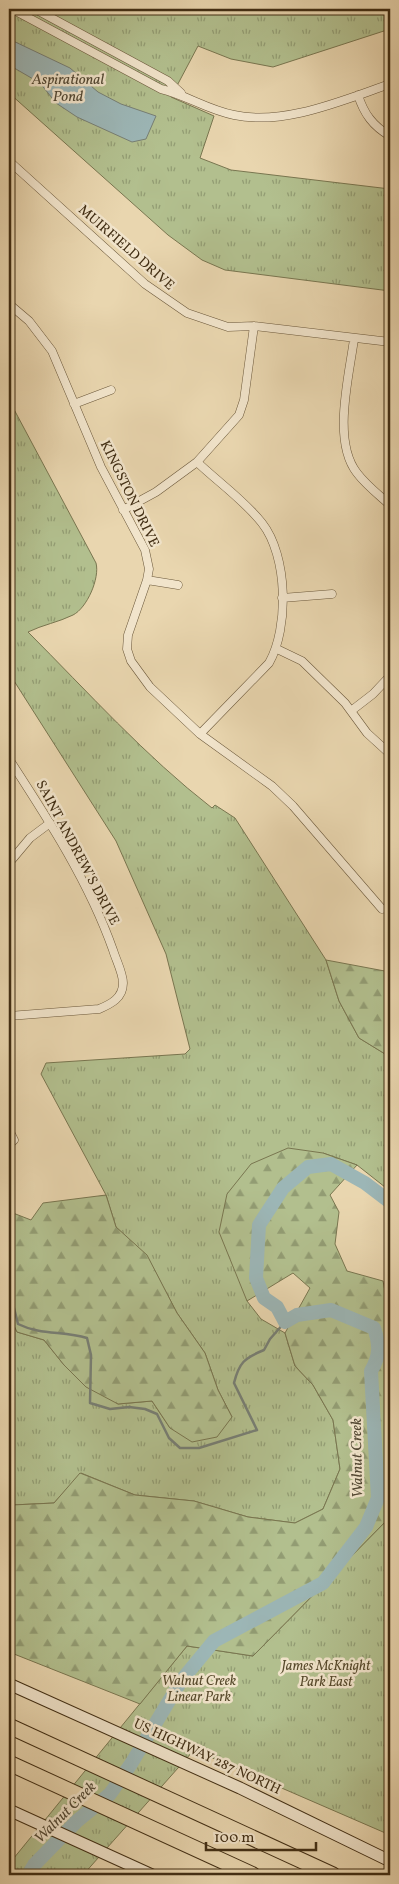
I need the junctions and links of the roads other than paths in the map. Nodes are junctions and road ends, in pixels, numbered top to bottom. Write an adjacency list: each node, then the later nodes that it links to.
1 (12, 9): 4 (street)
2 (35, 9): 4 (street)
3 (390, 84): 5 (street)
4 (182, 94): 5 (street)
5 (358, 95): 6 (street)
6 (390, 136)
7 (9, 160): 9 (street, MUIRFIELD DRIVE)
8 (9, 304): 13 (street, KINGSTON DRIVE)
9 (254, 326): 10 (street, MUIRFIELD DRIVE); 14 (street)
10 (354, 339): 11 (street, MUIRFIELD DRIVE); 15 (street)
11 (390, 342)
12 (110, 390): 13 (street)
13 (74, 404): 16 (street, KINGSTON DRIVE)
14 (197, 462): 16 (street); 20 (street)
15 (390, 505)
16 (123, 510): 17 (street, KINGSTON DRIVE)
17 (147, 580): 18 (street); 24 (street, KINGSTON DRIVE)
18 (178, 585)
19 (332, 594): 20 (street)
20 (282, 598): 21 (street)
21 (277, 649): 23 (street); 24 (street)
22 (390, 676): 23 (street)
23 (351, 710): 25 (street)
24 (200, 734): 29 (street, KINGSTON DRIVE)
25 (390, 754)
26 (9, 759): 27 (street, SAINT ANDREW'S DRIVE)
27 (50, 823): 28 (street); 30 (street, SAINT ANDREW'S DRIVE)
28 (9, 863)
29 (382, 909)
30 (9, 1016)
31 (9, 1130): 32 (street)
32 (11, 1143)
33 (9, 1684): 37 (main road, US HIGHWAY 287 NORTH)
34 (9, 1726): 40 (highway)
35 (9, 1764): 39 (highway)
36 (9, 1810): 38 (main road)
37 (390, 1861)
38 (152, 1875)
39 (253, 1875)
40 (333, 1875)

